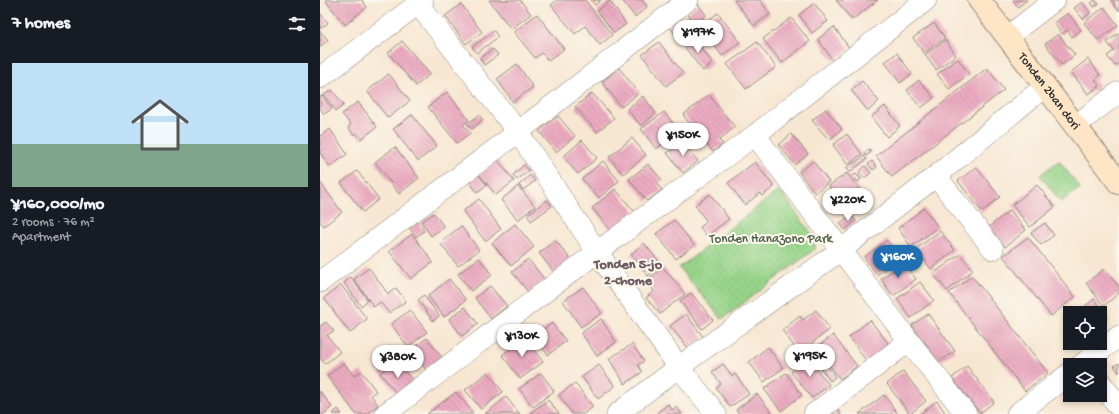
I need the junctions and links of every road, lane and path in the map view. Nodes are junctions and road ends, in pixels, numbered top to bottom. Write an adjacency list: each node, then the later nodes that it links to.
1 (688, 0): 11 (street)
2 (926, 0): 12 (street)
3 (979, 0): 6 (street, Tonden 2ban dori)
4 (1055, 0): 6 (street)
5 (421, 2): 7 (street); 11 (street)
6 (1007, 37): 8 (street, Tonden 2ban dori)
7 (320, 78)
8 (1044, 87): 10 (street, Tonden 2ban dori); 13 (street)
9 (1119, 92): 10 (street)
10 (1075, 126): 14 (street, Tonden 2ban dori)
11 (518, 132): 17 (street); 18 (street)
12 (755, 135): 16 (street); 17 (street)
13 (936, 176): 15 (street); 16 (street)
14 (1119, 183)
15 (994, 249)
16 (841, 250): 20 (street); 22 (street)
17 (597, 252): 22 (street); 26 (street)
18 (320, 282)
19 (1119, 336): 21 (street)
20 (909, 341): 29 (street); 30 (street)
21 (1091, 358)
22 (679, 367): 27 (street); 28 (street)
23 (1063, 380): 31 (street)
24 (1107, 391): 25 (street)
25 (1119, 407)
26 (385, 414)
27 (617, 414)
28 (716, 414)
29 (814, 414)
30 (966, 414)
31 (1017, 414)

